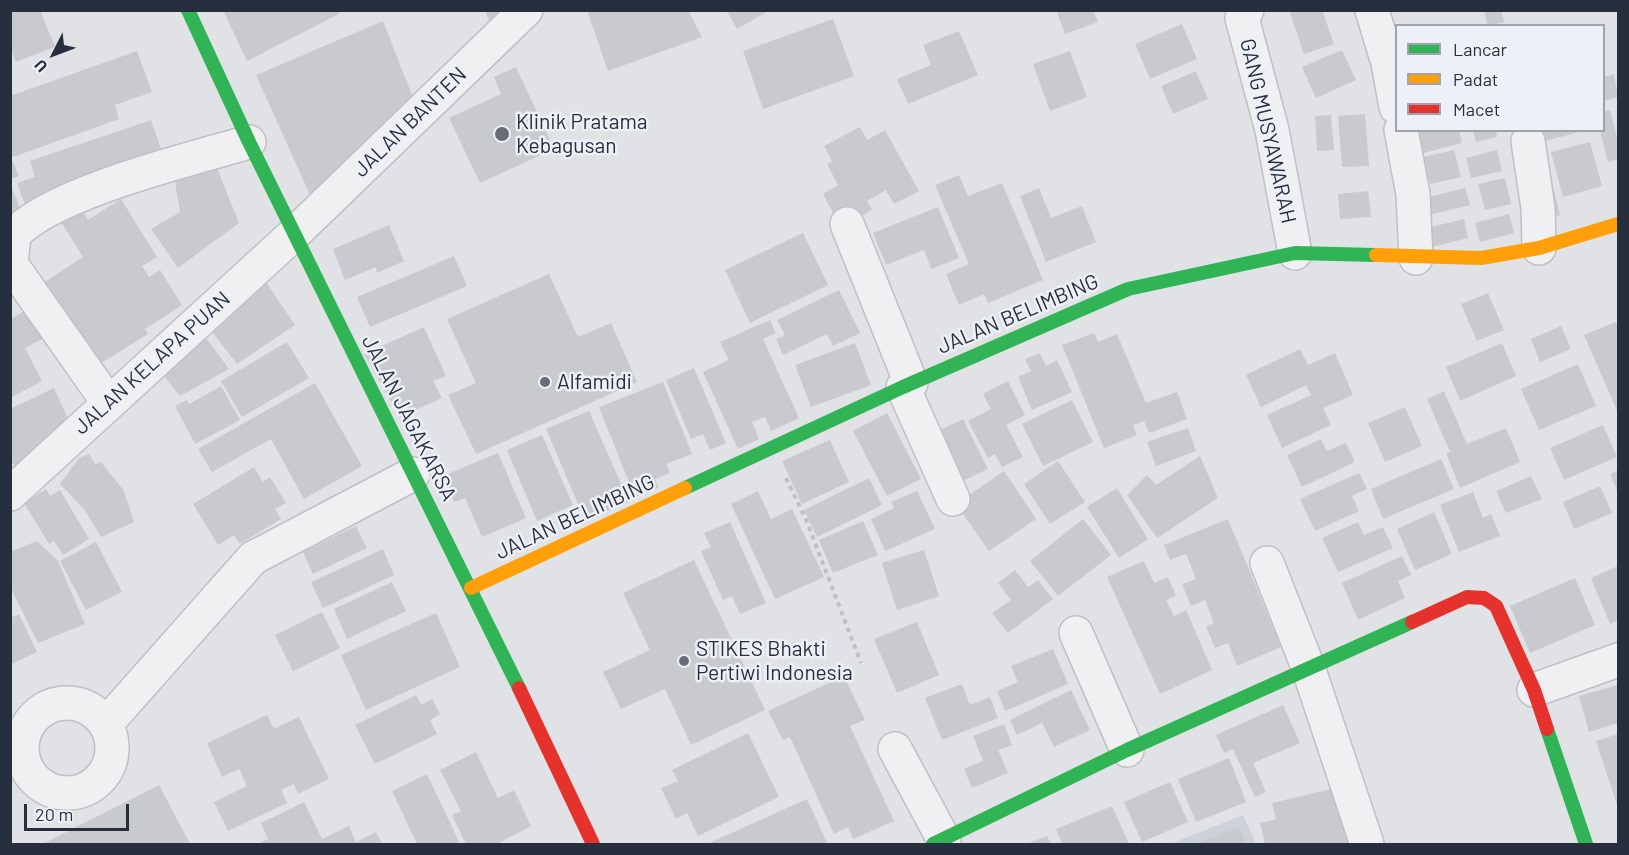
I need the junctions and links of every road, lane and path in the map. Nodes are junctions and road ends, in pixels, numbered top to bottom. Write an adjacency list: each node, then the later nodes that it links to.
1 (188, 10): 8 (street, JALAN JAGAKARSA)
2 (526, 10): 11 (street, JALAN BANTEN)
3 (1247, 10): 13 (street, GANG MUSYAWARAH)
4 (1372, 10): 5 (street)
5 (1395, 102)
6 (1401, 132): 14 (street)
7 (1528, 141): 12 (street)
8 (249, 142): 11 (street, JALAN JAGAKARSA); 16 (street)
9 (847, 224): 15 (street)
10 (1618, 224): 12 (street, JALAN BELIMBING)
11 (294, 234): 16 (street, JALAN KELAPA PUAN); 18 (street, JALAN JAGAKARSA)
12 (1539, 248): 14 (street, JALAN BELIMBING)
13 (1295, 253): 14 (street, JALAN BELIMBING); 15 (street, JALAN BELIMBING)
14 (1416, 258)
15 (907, 385): 17 (street, JALAN BELIMBING); 20 (street)
16 (108, 402): 19 (street, JALAN KELAPA PUAN)
17 (772, 447): 22 (street, JALAN BELIMBING); 25 (path)
18 (414, 474): 22 (street, JALAN JAGAKARSA); 28 (street)
19 (10, 494)
20 (953, 500)
21 (1267, 563): 26 (street)
22 (471, 588): 32 (street, JALAN JAGAKARSA)
23 (1076, 633): 30 (street)
24 (1618, 660): 27 (street)
25 (861, 663)
26 (1308, 667): 27 (street); 30 (street); 33 (street)
27 (1534, 690): 34 (street)
28 (106, 723)
29 (895, 749): 31 (street)
30 (1127, 750): 31 (street)
31 (939, 842)
32 (593, 844)
33 (1367, 844)
34 (1586, 844)

